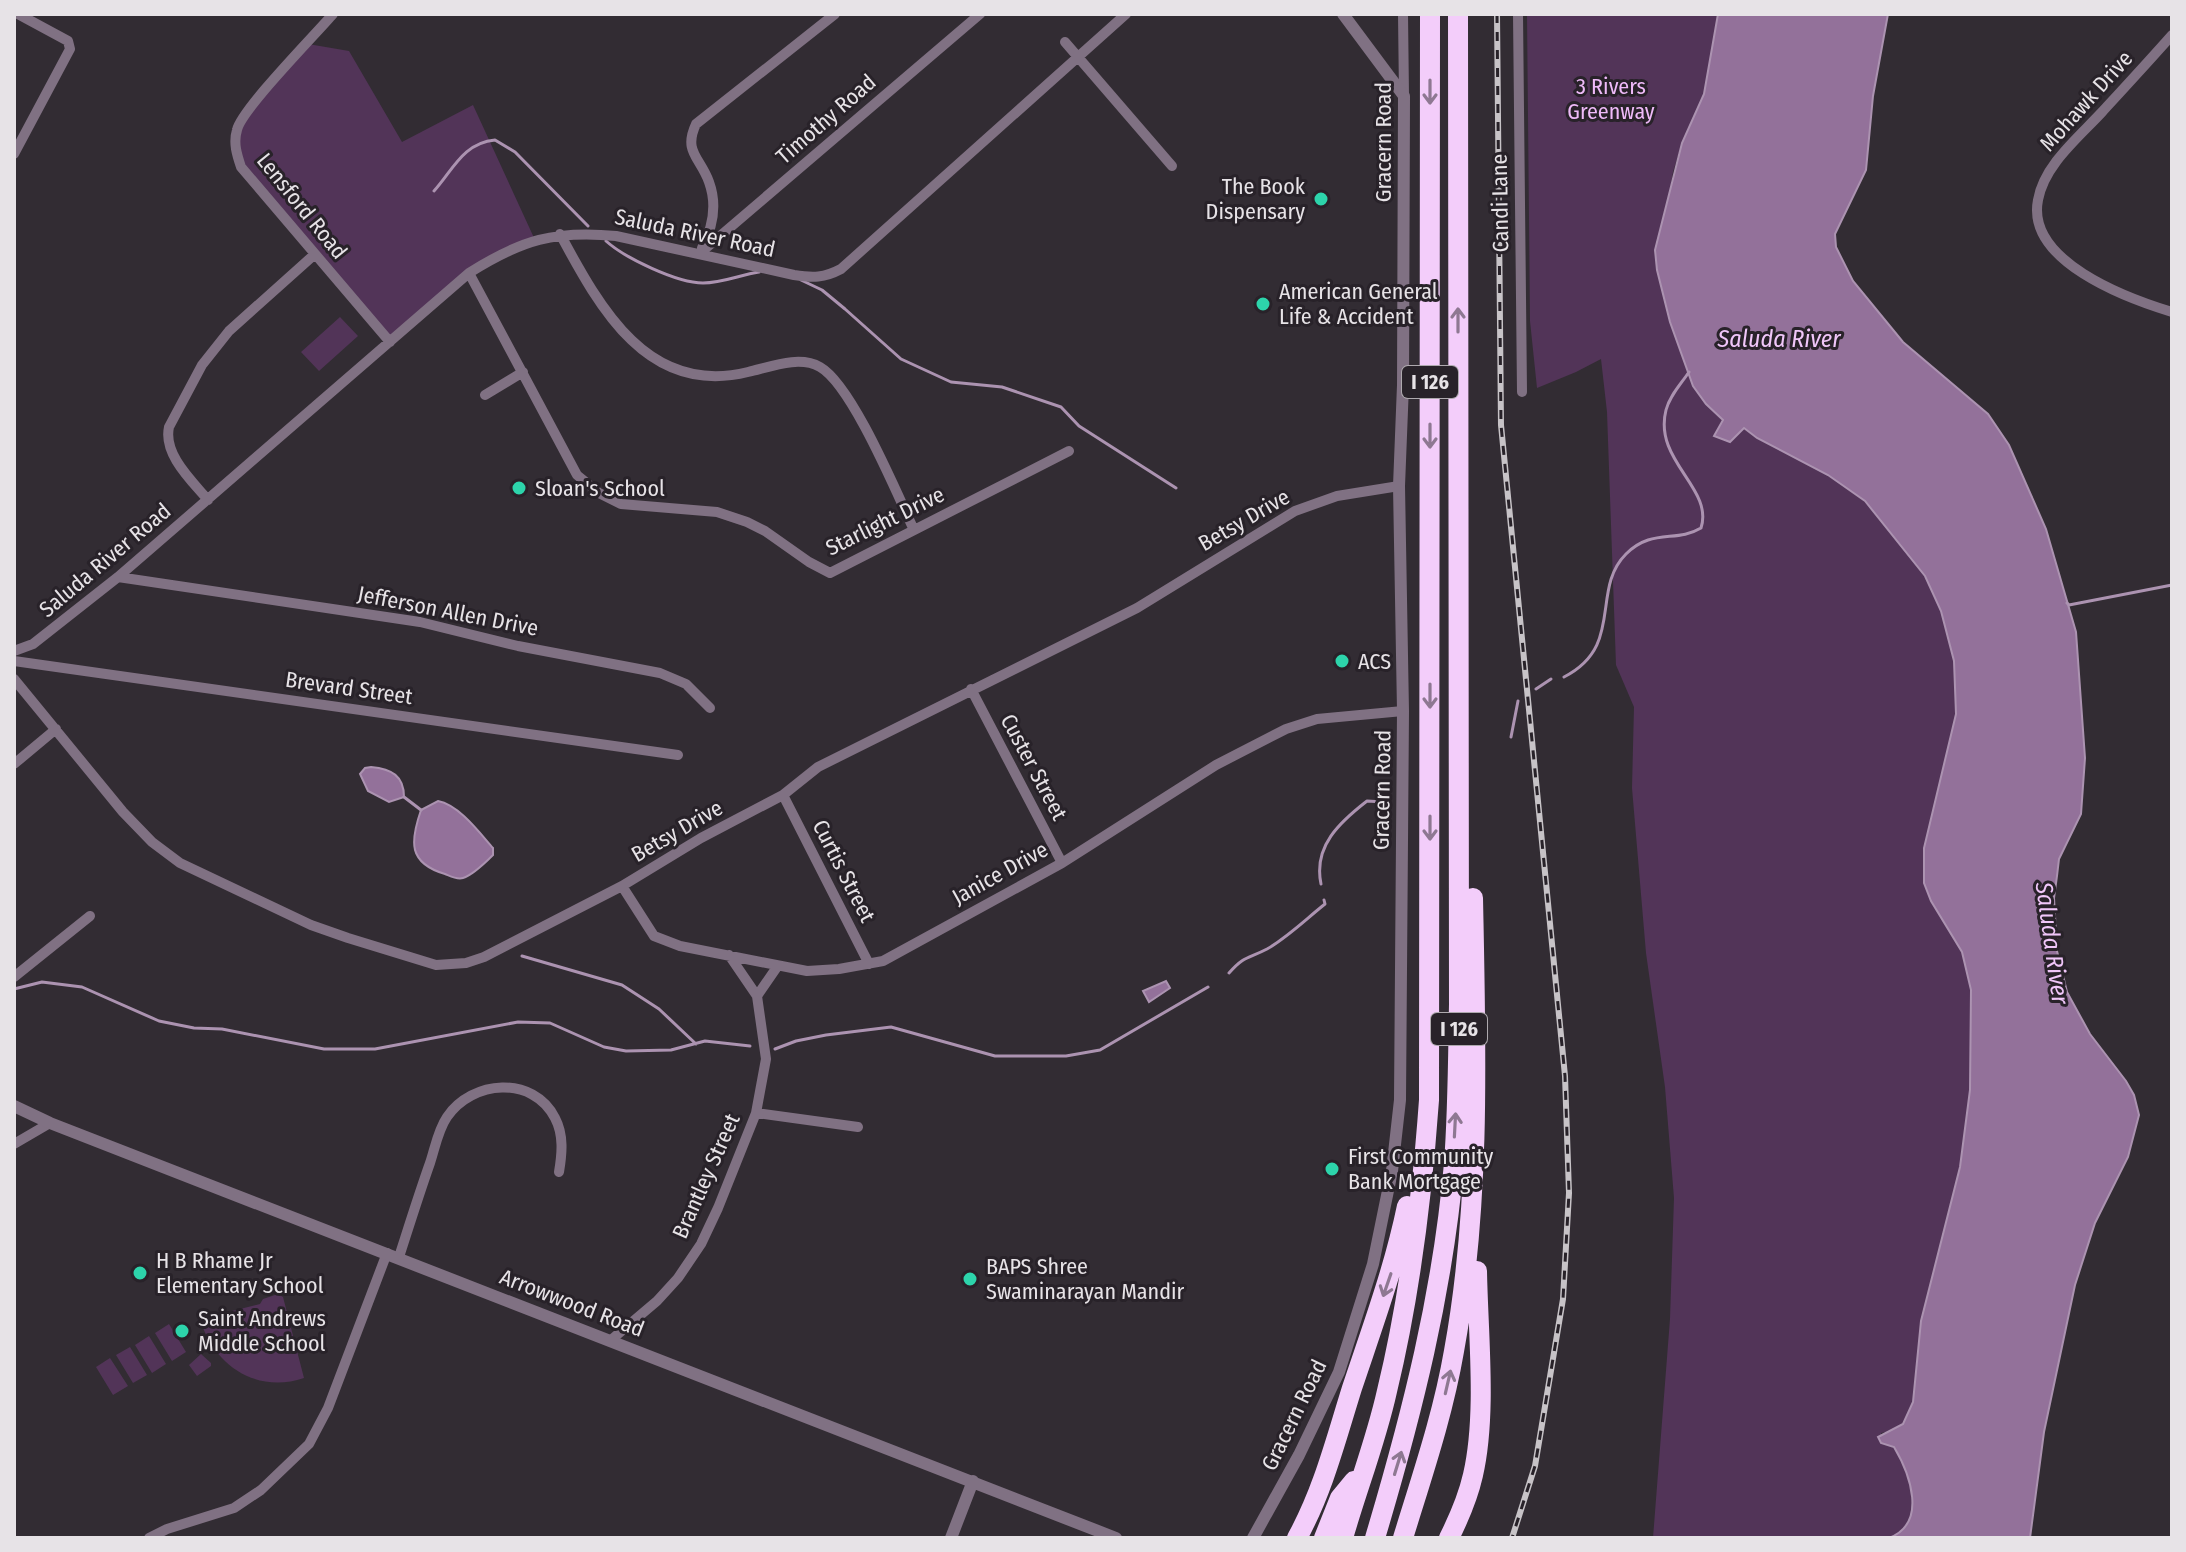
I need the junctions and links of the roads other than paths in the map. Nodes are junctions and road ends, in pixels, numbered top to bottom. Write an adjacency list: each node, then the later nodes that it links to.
1 (18, 14): 15 (street)
2 (333, 14): 18 (street, Lensford Road)
3 (835, 14): 19 (street)
4 (980, 14): 19 (street, Timothy Road)
5 (1126, 14): 13 (street, Saluda River Road)
6 (1343, 14): 14 (street)
7 (1403, 14): 14 (street, Gracern Road)
8 (1430, 14): 51 (highway, I 126, one-way to 51)
9 (1458, 14): 29 (highway, I 126, one-way to 9)
10 (1518, 14): 24 (street, Candi Lane)
11 (2172, 35): 21 (street, Mohawk Drive)
12 (1065, 42): 13 (street)
13 (1079, 57): 16 (street); 19 (street, Saluda River Road)
14 (1404, 96): 27 (street, Gracern Road)
15 (14, 154)
16 (1172, 166)
17 (560, 234): 19 (street, Saluda River Road); 20 (street, Saluda River Road); 30 (street)
18 (315, 254): 22 (street, Lensford Road); 28 (street)
19 (699, 254)
20 (469, 273): 22 (street, Saluda River Road); 23 (street, Starlight Drive)
21 (2172, 312)
22 (390, 342): 28 (street, Saluda River Road)
23 (523, 372): 25 (street); 30 (street, Starlight Drive)
24 (1522, 392)
25 (485, 395)
26 (1069, 451): 30 (street, Starlight Drive)
27 (1399, 486): 35 (street, Betsy Drive); 37 (street, Gracern Road)
28 (208, 500): 31 (street, Saluda River Road)
29 (1458, 510): 50 (highway); 69 (highway, I 126, one-way to 29)
30 (914, 530)
31 (118, 577): 32 (street, Saluda River Road); 36 (street, Jefferson Allen Drive)
32 (14, 651)
33 (14, 661): 39 (street, Brevard Street)
34 (14, 679): 38 (street, Betsy Drive)
35 (971, 689): 41 (street, Betsy Drive); 42 (street, Custer Street)
36 (710, 708)
37 (1403, 711): 42 (street, Janice Drive); 65 (street, Gracern Road)
38 (56, 729): 40 (street); 43 (street, Betsy Drive)
39 (678, 755)
40 (14, 764)
41 (783, 795): 43 (street, Betsy Drive); 46 (street, Curtis Street)
42 (1062, 863): 46 (street, Janice Drive)
43 (622, 886): 45 (street, Janice Drive)
44 (90, 916): 48 (street)
45 (729, 955): 47 (street, Janice Drive); 49 (street, Brantley Street)
46 (869, 964): 47 (street, Janice Drive)
47 (777, 967): 49 (street)
48 (14, 977)
49 (757, 996): 53 (street, Brantley Street)
50 (1475, 1099): 70 (highway, one-way to 50); 71 (highway)
51 (1429, 1100): 60 (highway, I 126); 66 (highway, one-way to 66)
52 (14, 1106): 54 (street, Arrowwood Road)
53 (756, 1113): 55 (street); 59 (street, Brantley Street)
54 (50, 1123): 56 (street); 58 (street, Arrowwood Road)
55 (858, 1127)
56 (14, 1144)
57 (559, 1172): 58 (street)
58 (393, 1255): 59 (street, Arrowwood Road); 62 (street)
59 (611, 1340): 61 (street, Arrowwood Road)
60 (1362, 1472): 67 (highway); 68 (highway, I 126)
61 (973, 1481): 63 (street); 64 (street, Arrowwood Road)
62 (149, 1538)
63 (951, 1538)
64 (1116, 1538)
65 (1253, 1538)
66 (1297, 1538)
67 (1324, 1538)
68 (1343, 1538)
69 (1375, 1538)
70 (1403, 1538)
71 (1449, 1538)

